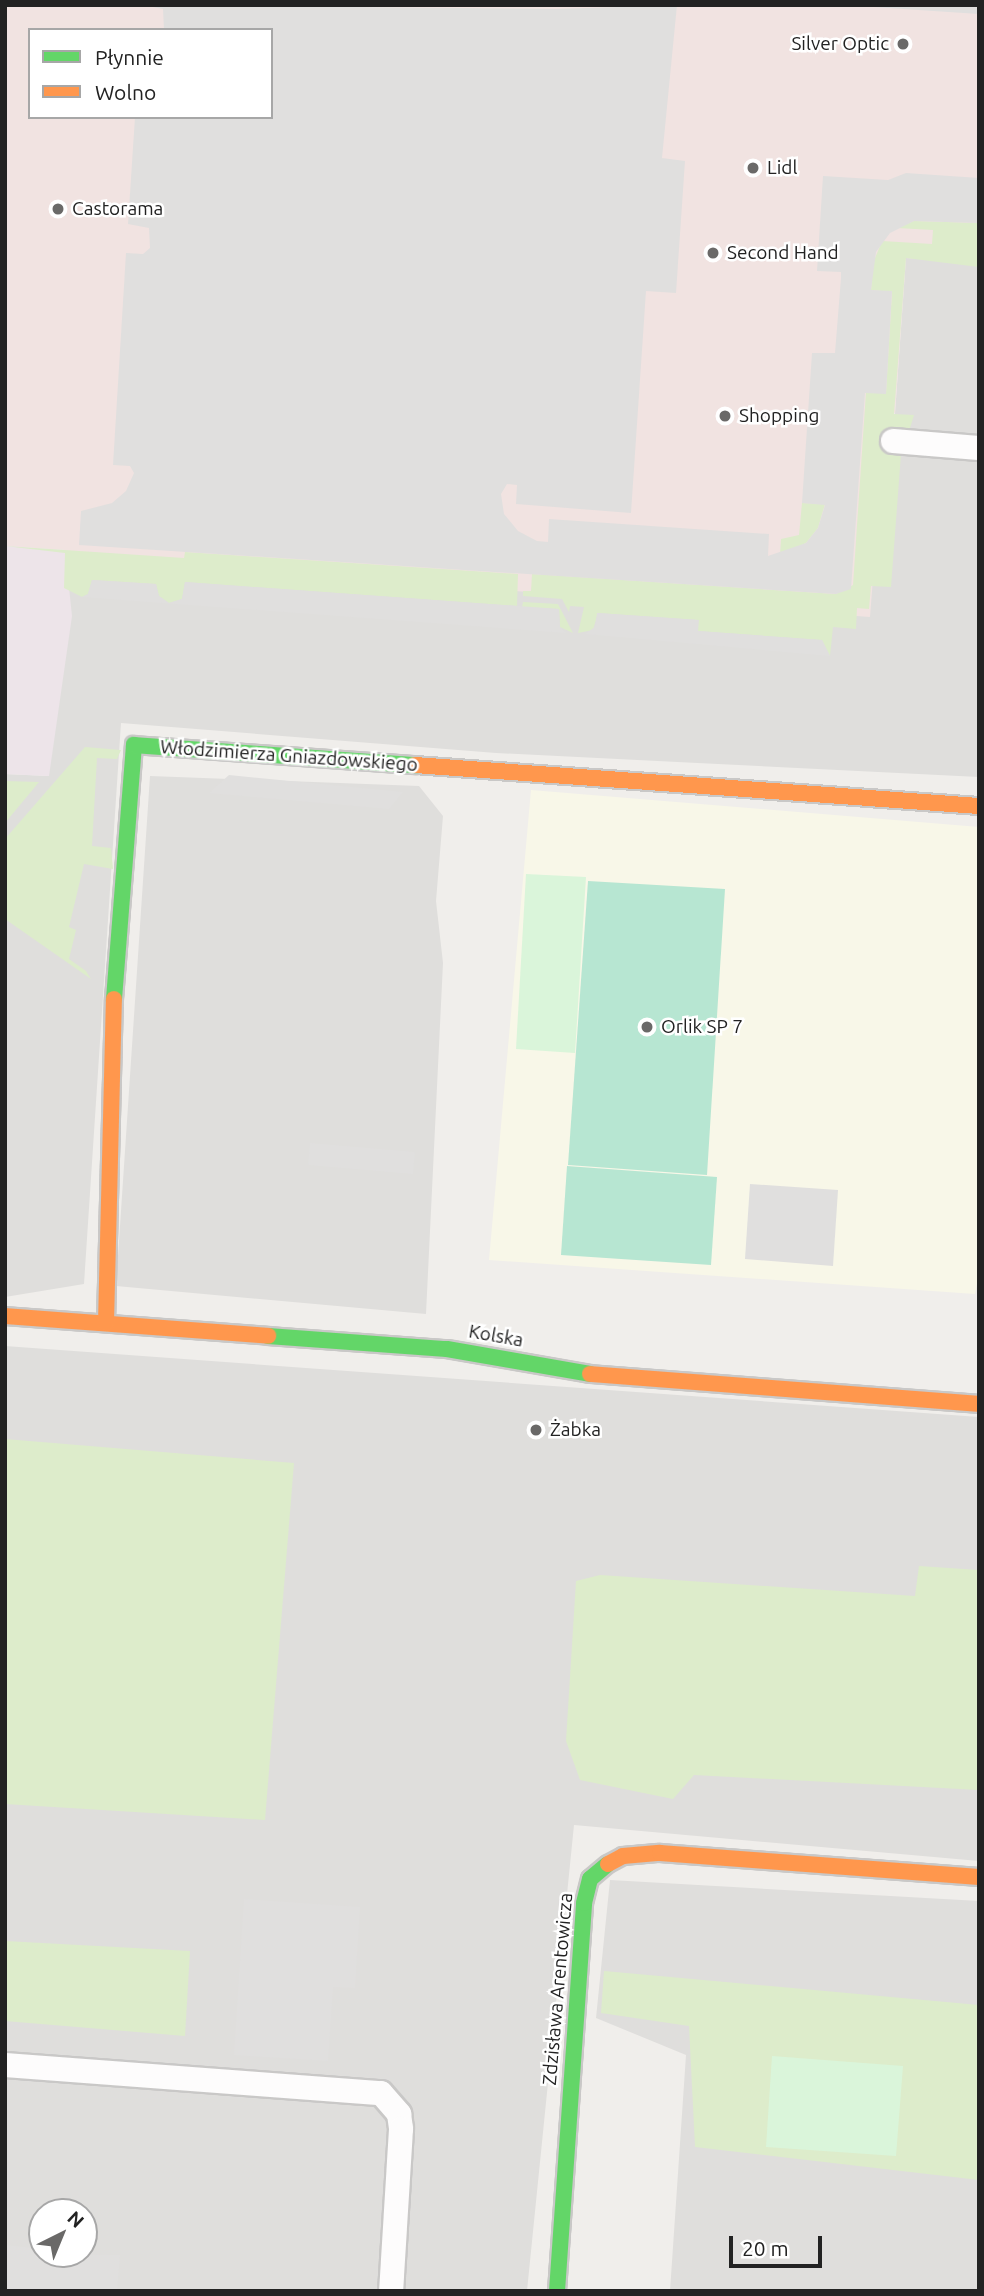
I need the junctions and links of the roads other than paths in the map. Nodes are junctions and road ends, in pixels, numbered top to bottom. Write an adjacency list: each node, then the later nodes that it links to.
1 (892, 441): 2 (street)
2 (979, 448)
3 (979, 806): 5 (street, Włodzimierza Gniazdowskiego)
4 (5, 1315): 5 (street, Kolska)
5 (106, 1323): 6 (street, Kolska)
6 (979, 1405)
7 (979, 1877): 10 (street, Zdzisława Arentowicza)
8 (5, 2065): 9 (street)
9 (391, 2291)
10 (557, 2291)

